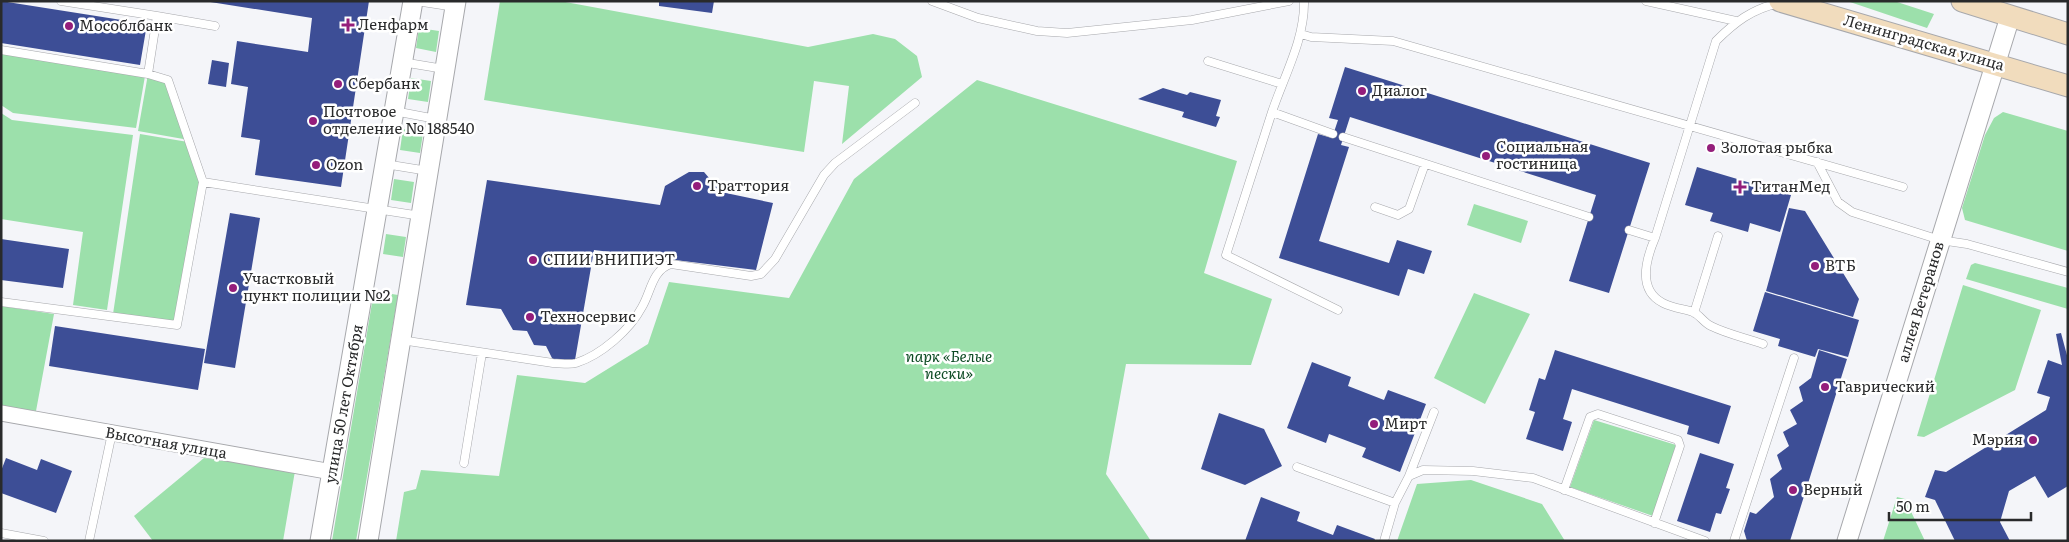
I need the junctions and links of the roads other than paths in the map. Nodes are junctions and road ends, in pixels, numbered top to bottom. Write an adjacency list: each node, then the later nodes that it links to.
1 (61, 1): 10 (lane)
2 (415, 1): 9 (lane); 18 (street, улица 50 лет Октября)
3 (932, 1): 4 (lane)
4 (1289, 1)
5 (1304, 1): 14 (lane)
6 (1646, 1): 12 (lane)
7 (1962, 1): 11 (main road)
8 (1781, 2): 12 (lane); 19 (main road, Ленинградская улица)
9 (455, 4): 20 (street)
10 (157, 16): 13 (lane); 21 (lane)
11 (2010, 17): 15 (main road); 19 (street, аллея Ветеранов)
12 (1736, 21): 28 (lane)
13 (214, 26)
14 (1301, 34): 22 (lane); 28 (lane)
15 (2068, 34)
16 (1, 50): 21 (lane)
17 (1208, 61): 22 (lane)
18 (402, 62): 20 (lane); 25 (street, улица 50 лет Октября)
19 (1995, 64): 23 (main road, Ленинградская улица); 44 (street, аллея Ветеранов)
20 (444, 69): 27 (street)
21 (148, 74): 35 (lane)
22 (1282, 84): 26 (lane)
23 (2068, 86)
24 (915, 104): 51 (lane)
25 (394, 112): 27 (lane); 32 (street, улица 50 лет Октября)
26 (1272, 112): 29 (lane); 47 (lane)
27 (436, 119): 34 (street)
28 (1689, 125): 31 (lane); 43 (lane)
29 (1333, 134)
30 (1343, 137): 33 (lane)
31 (1817, 162): 36 (lane); 44 (lane)
32 (385, 164): 34 (lane); 38 (street, улица 50 лет Октября)
33 (1425, 164): 37 (lane); 40 (lane)
34 (428, 171): 39 (street)
35 (203, 182): 38 (lane); 46 (lane)
36 (1903, 187)
37 (1376, 207)
38 (377, 209): 39 (lane); 58 (street, улица 50 лет Октября)
39 (421, 216): 49 (street)
40 (1589, 217)
41 (1629, 230): 43 (lane)
42 (1718, 236): 48 (lane)
43 (1655, 238): 48 (lane)
44 (1940, 240): 45 (lane); 71 (street, аллея Ветеранов)
45 (2068, 272)
46 (1, 302)
47 (1338, 310)
48 (1694, 313): 50 (lane)
49 (401, 340): 51 (lane); 67 (street)
50 (1763, 344)
51 (482, 353): 56 (lane)
52 (1794, 358): 70 (lane)
53 (1434, 412): 59 (lane)
54 (1, 413): 55 (street, Высотная улица)
55 (112, 433): 58 (street, Высотная улица); 65 (lane)
56 (464, 463)
57 (1297, 467): 61 (lane)
58 (332, 472): 66 (street, улица 50 лет Октября)
59 (1409, 476): 60 (lane); 61 (lane)
60 (1564, 490): 62 (lane); 62 (lane)
61 (1395, 503): 68 (lane)
62 (1654, 523): 69 (lane)
63 (1, 533): 64 (lane)
64 (44, 541)
65 (89, 541)
66 (320, 541)
67 (368, 541)
68 (1384, 541)
69 (1705, 541)
70 (1734, 541)
71 (1847, 541)

